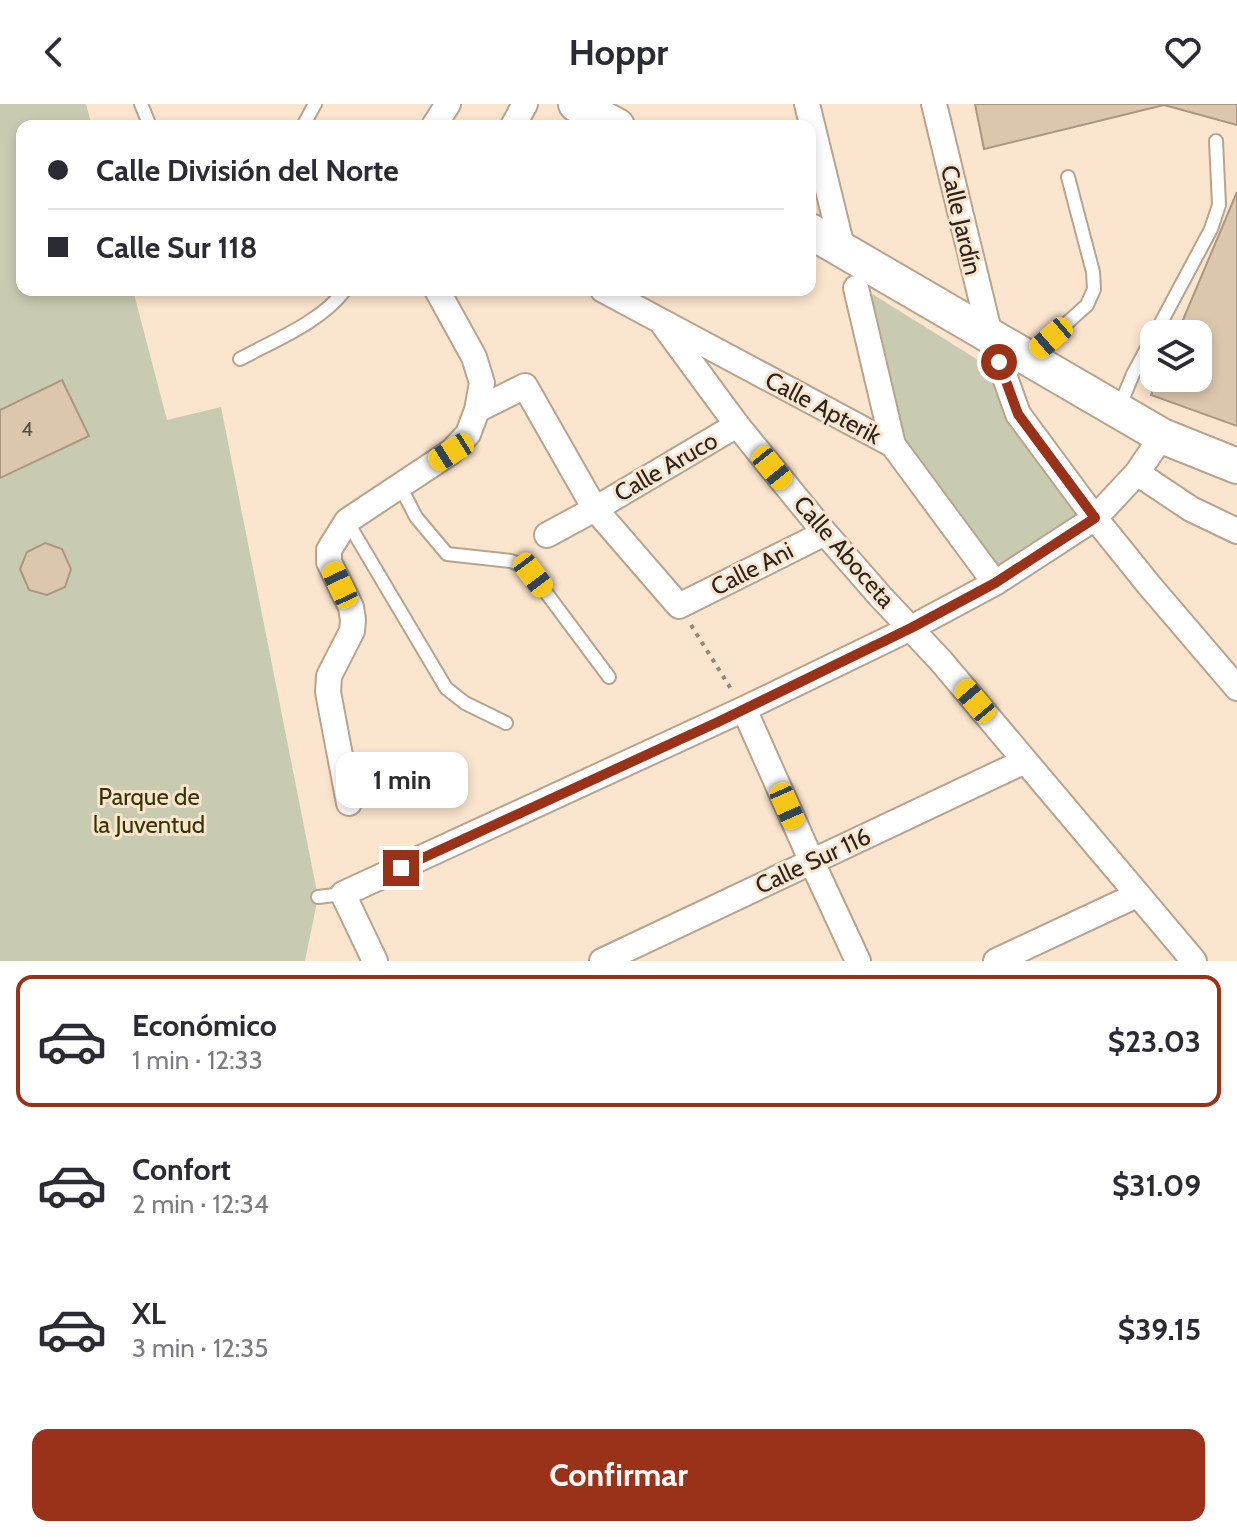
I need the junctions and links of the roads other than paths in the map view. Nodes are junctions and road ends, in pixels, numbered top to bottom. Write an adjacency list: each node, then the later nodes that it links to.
1 (576, 104): 3 (main road)
2 (934, 104): 15 (street, Calle Jardín)
3 (606, 120)
4 (816, 141): 8 (street)
5 (1216, 141): 13 (lane)
6 (1068, 177): 16 (lane)
7 (816, 235): 8 (main road)
8 (843, 251): 15 (main road)
9 (856, 288): 23 (street)
10 (341, 296): 17 (lane)
11 (440, 296): 19 (street)
12 (614, 296): 14 (street, Calle Apterik)
13 (1162, 320)
14 (662, 323): 21 (street, Calle Aboceta); 23 (street, Calle Apterik)
15 (990, 335): 16 (main road); 28 (street, Calle Jardín)
16 (1029, 357): 20 (main road)
17 (240, 359)
18 (1140, 361): 20 (lane)
19 (477, 410): 26 (street); 27 (street)
20 (1117, 411): 22 (main road)
21 (737, 425): 27 (street, Calle Aruco); 31 (street, Calle Aboceta)
22 (1162, 436): 24 (main road); 25 (street)
23 (893, 445): 33 (street, Calle Apterik)
24 (1237, 466)
25 (1137, 473): 28 (street); 30 (street)
26 (400, 486): 29 (street); 35 (lane)
27 (595, 509): 31 (street, Calle Ani); 32 (street, Calle Aruco)
28 (1095, 518): 33 (street); 36 (street, Calle Jardín)
29 (347, 521): 38 (lane); 40 (street)
30 (1237, 531)
31 (825, 533): 34 (street, Calle Aboceta)
32 (547, 535)
33 (995, 583): 34 (street)
34 (911, 628): 37 (street); 39 (street, Calle Aboceta)
35 (609, 677)
36 (1237, 688)
37 (739, 701): 41 (street); 42 (street)
38 (506, 723)
39 (1025, 761): 41 (street, Calle Sur 116); 43 (street, Calle Aboceta)
40 (349, 803)
41 (812, 862): 46 (street, Calle Sur 116); 47 (street)
42 (343, 894): 44 (lane); 45 (street)
43 (1137, 895): 48 (street); 49 (street, Calle Aboceta)
44 (318, 897)
45 (375, 961)
46 (602, 961)
47 (858, 961)
48 (996, 961)
49 (1194, 961)

